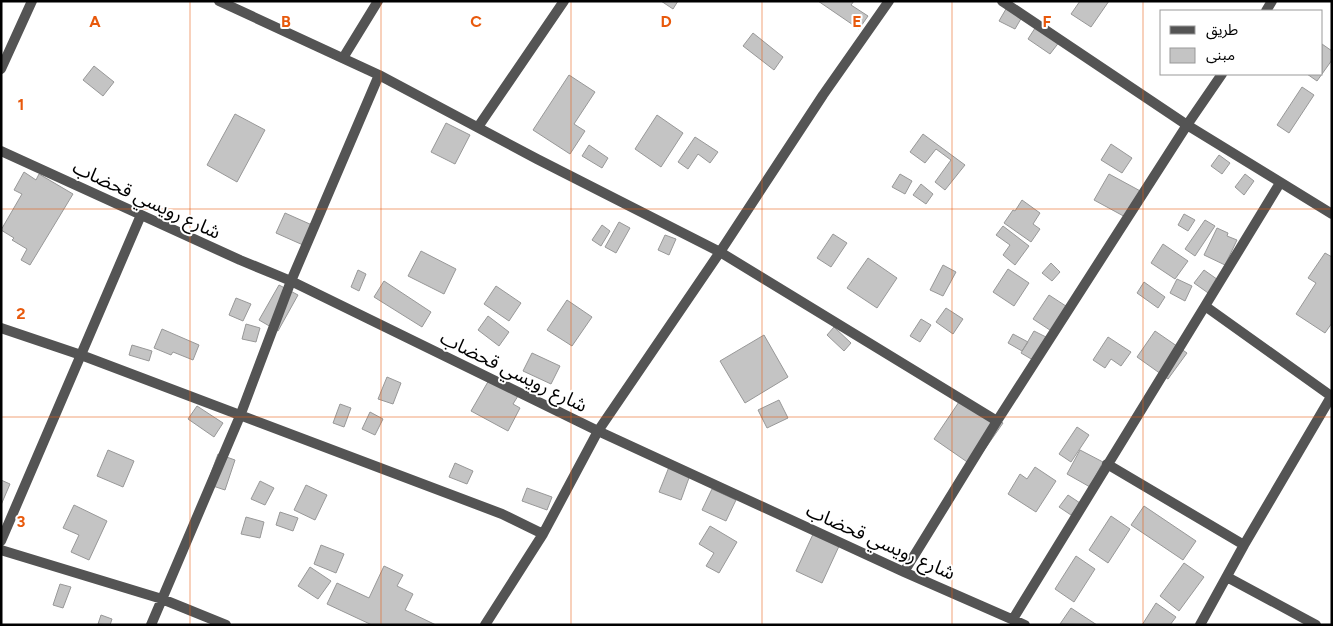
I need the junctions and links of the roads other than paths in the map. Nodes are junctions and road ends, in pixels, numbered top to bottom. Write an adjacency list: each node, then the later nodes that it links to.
1 (32, 1): 8 (street)
2 (219, 1): 7 (street)
3 (378, 1): 7 (street)
4 (564, 1): 12 (street)
5 (889, 1): 17 (street)
6 (1002, 1): 11 (street)
7 (342, 58): 9 (street)
8 (1, 69)
9 (379, 75): 12 (street); 18 (street)
10 (1221, 75): 11 (street)
11 (1187, 125): 14 (street); 24 (street)
12 (478, 127): 17 (street)
13 (1, 151): 16 (street, شارع رويسي قحضاب)
14 (1280, 183): 15 (street); 19 (street)
15 (1332, 214)
16 (141, 215): 18 (street, شارع رويسي قحضاب); 21 (street)
17 (720, 252): 24 (street); 25 (street)
18 (291, 281): 23 (street); 25 (street, شارع رويسي قحضاب)
19 (1205, 306): 22 (street); 26 (street)
20 (1, 328): 21 (street)
21 (81, 356): 23 (street); 28 (street)
22 (1332, 395): 29 (street)
23 (240, 416): 27 (street); 33 (street)
24 (997, 421): 31 (street)
25 (598, 431): 27 (street); 31 (street, شارع رويسي قحضاب)
26 (1107, 464): 29 (street); 34 (street)
27 (543, 534): 37 (street)
28 (1, 541)
29 (1244, 545): 32 (street)
30 (1, 550): 33 (street)
31 (904, 572): 34 (street, شارع رويسي قحضاب)
32 (1227, 577): 39 (street); 40 (street)
33 (162, 599): 35 (street); 36 (street)
34 (1013, 619): 38 (street, شارع رويسي قحضاب)
35 (151, 625)
36 (226, 625)
37 (485, 625)
38 (1025, 625)
39 (1200, 625)
40 (1316, 625)

